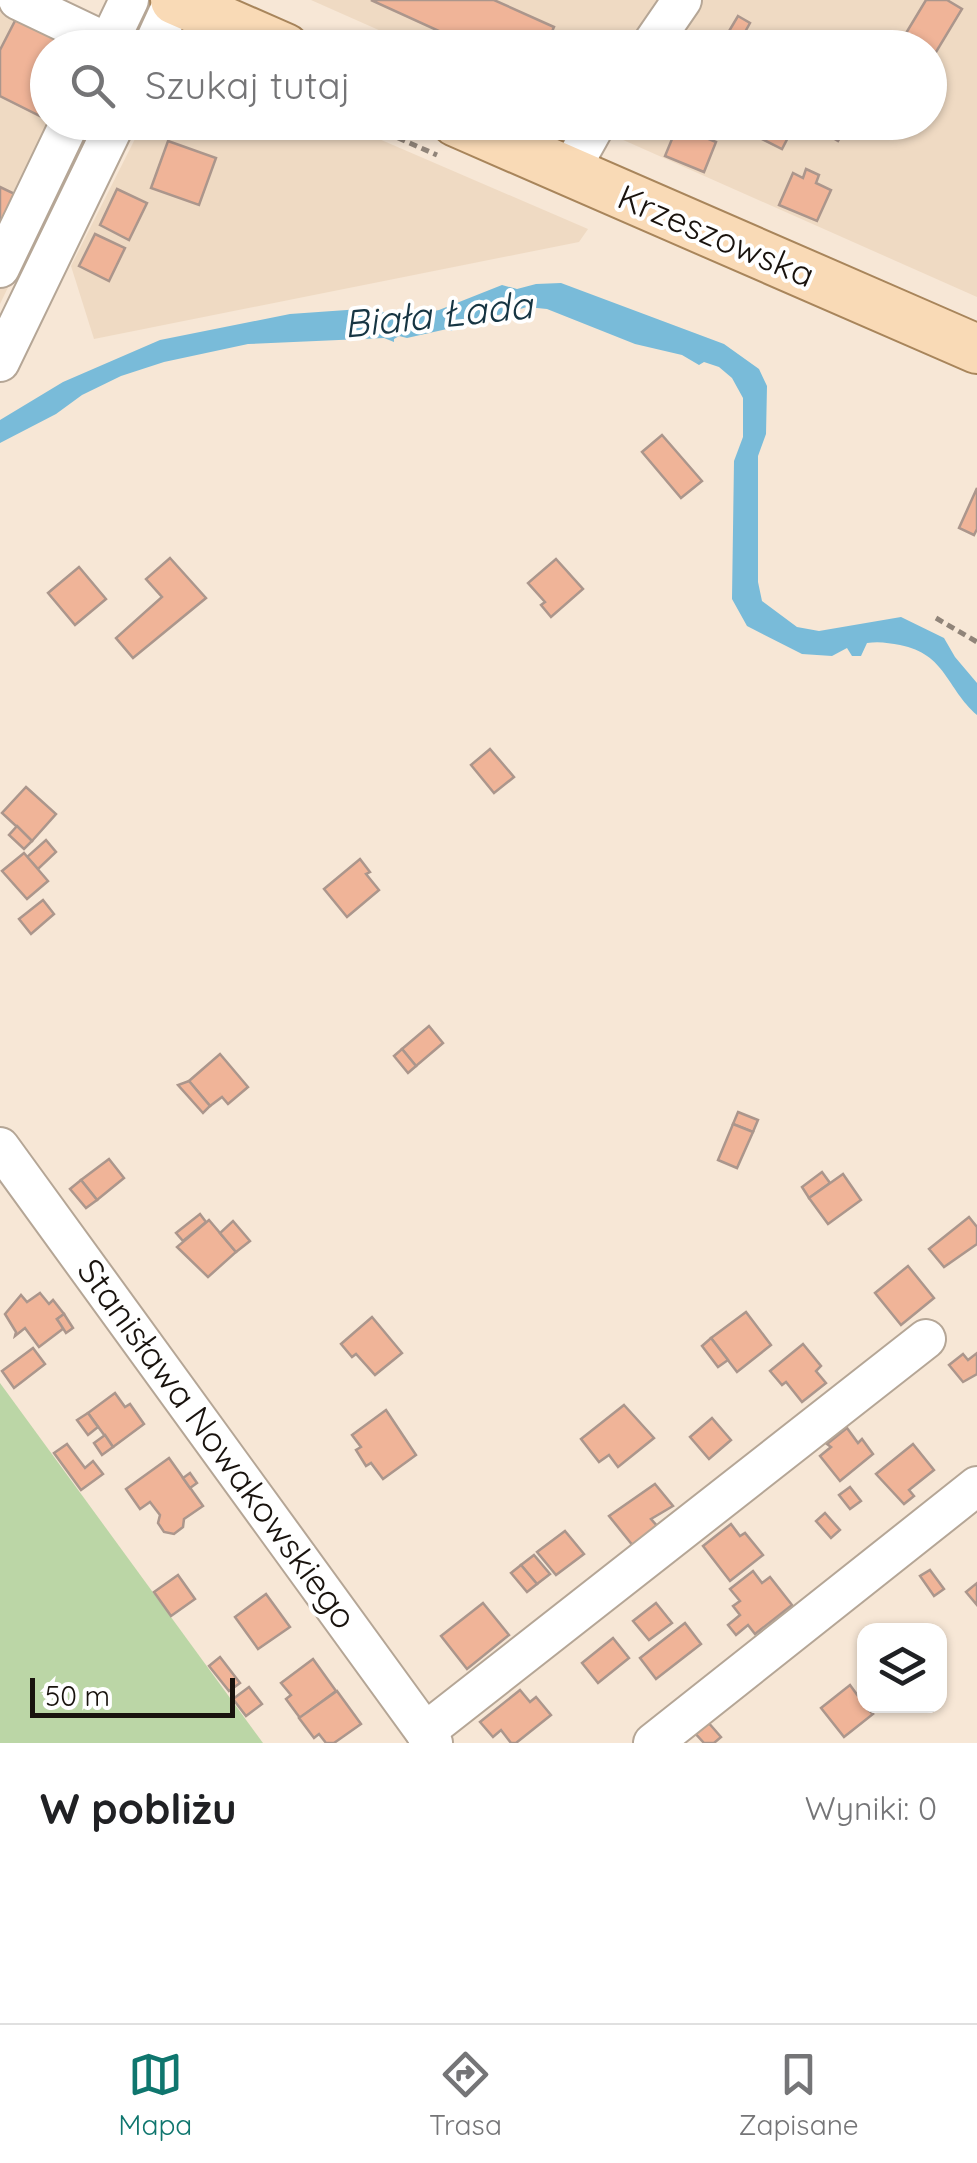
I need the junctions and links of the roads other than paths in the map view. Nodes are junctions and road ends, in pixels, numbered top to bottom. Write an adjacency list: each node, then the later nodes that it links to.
1 (18, 0): 5 (street)
2 (129, 0): 6 (street)
3 (682, 0): 9 (street)
4 (196, 4): 7 (street); 8 (main road)
5 (77, 30)
6 (114, 30)
7 (170, 30)
8 (249, 30)
9 (662, 30)
10 (61, 140): 15 (street)
11 (107, 140): 17 (street)
12 (496, 140): 14 (main road, Krzeszowska)
13 (587, 140): 14 (street)
14 (568, 172): 16 (main road, Krzeszowska)
15 (0, 268)
16 (977, 349)
17 (0, 362)
18 (0, 1147): 21 (street, Stanisława Nowakowskiego)
19 (926, 1340): 21 (street)
20 (977, 1486): 22 (street)
21 (429, 1738)
22 (653, 1743)

